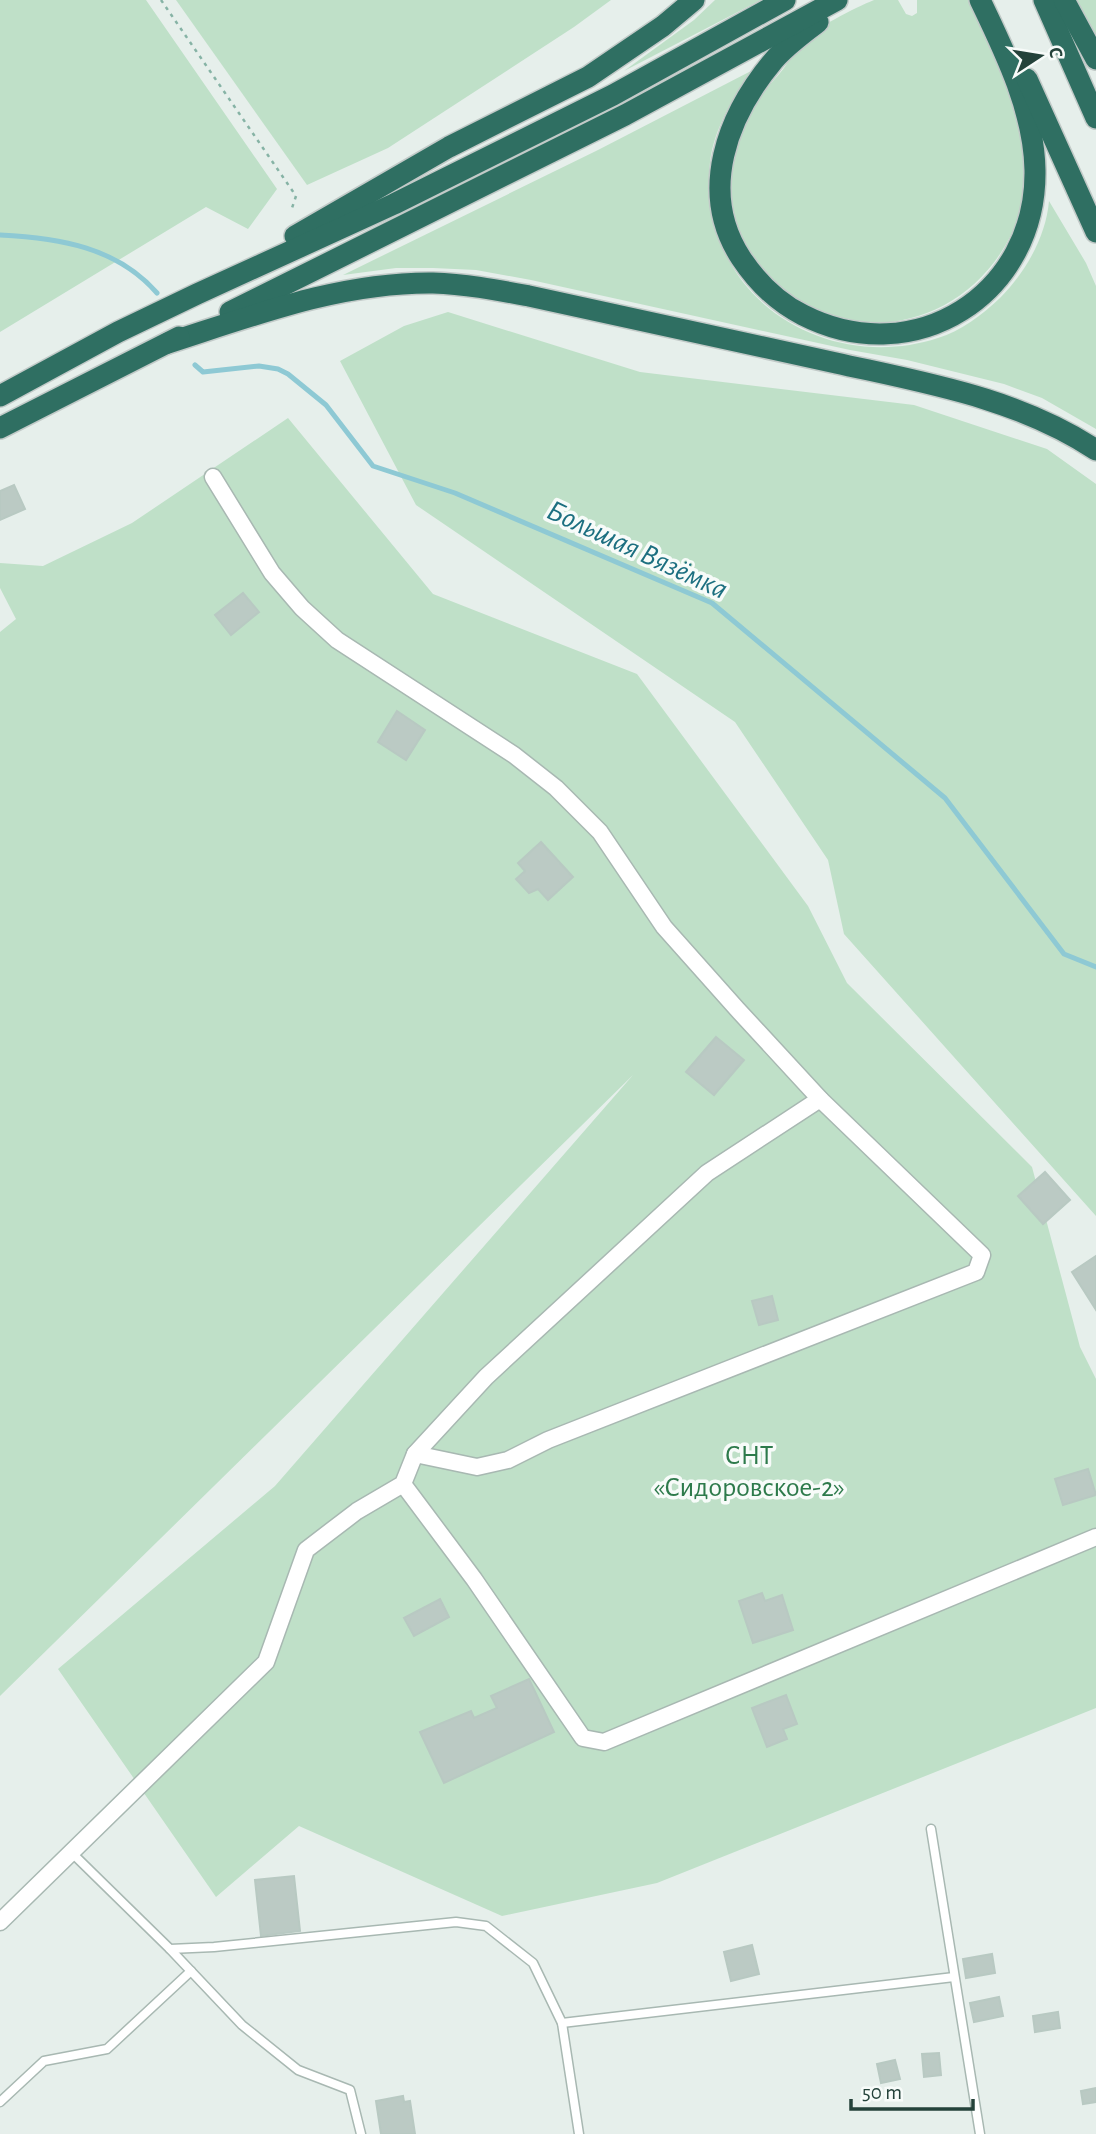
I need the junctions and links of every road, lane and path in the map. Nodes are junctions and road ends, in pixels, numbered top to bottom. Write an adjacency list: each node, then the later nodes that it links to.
1 (161, 0): 12 (path)
2 (694, 0): 14 (highway)
3 (785, 0): 14 (highway)
4 (837, 0): 15 (highway)
5 (843, 0): 6 (highway)
6 (980, 0)
7 (992, 0): 13 (highway)
8 (1044, 0): 11 (highway)
9 (1064, 0): 10 (highway)
10 (1096, 59)
11 (1096, 118)
12 (291, 211)
13 (1096, 232)
14 (197, 294): 16 (highway)
15 (168, 343): 17 (highway); 18 (highway)
16 (0, 396)
17 (0, 428)
18 (1096, 450)
19 (213, 477): 20 (street)
20 (820, 1099): 21 (street); 21 (street)
21 (415, 1454): 22 (street)
22 (403, 1484): 23 (street); 25 (street)
23 (1096, 1536)
24 (931, 1829): 29 (lane)
25 (71, 1852): 26 (street); 27 (lane)
26 (0, 1922)
27 (170, 1949): 28 (lane); 30 (lane)
28 (191, 1971): 31 (lane); 32 (lane)
29 (954, 1976): 30 (lane); 34 (lane)
30 (562, 2023): 33 (lane)
31 (0, 2102)
32 (361, 2134)
33 (579, 2134)
34 (980, 2134)

